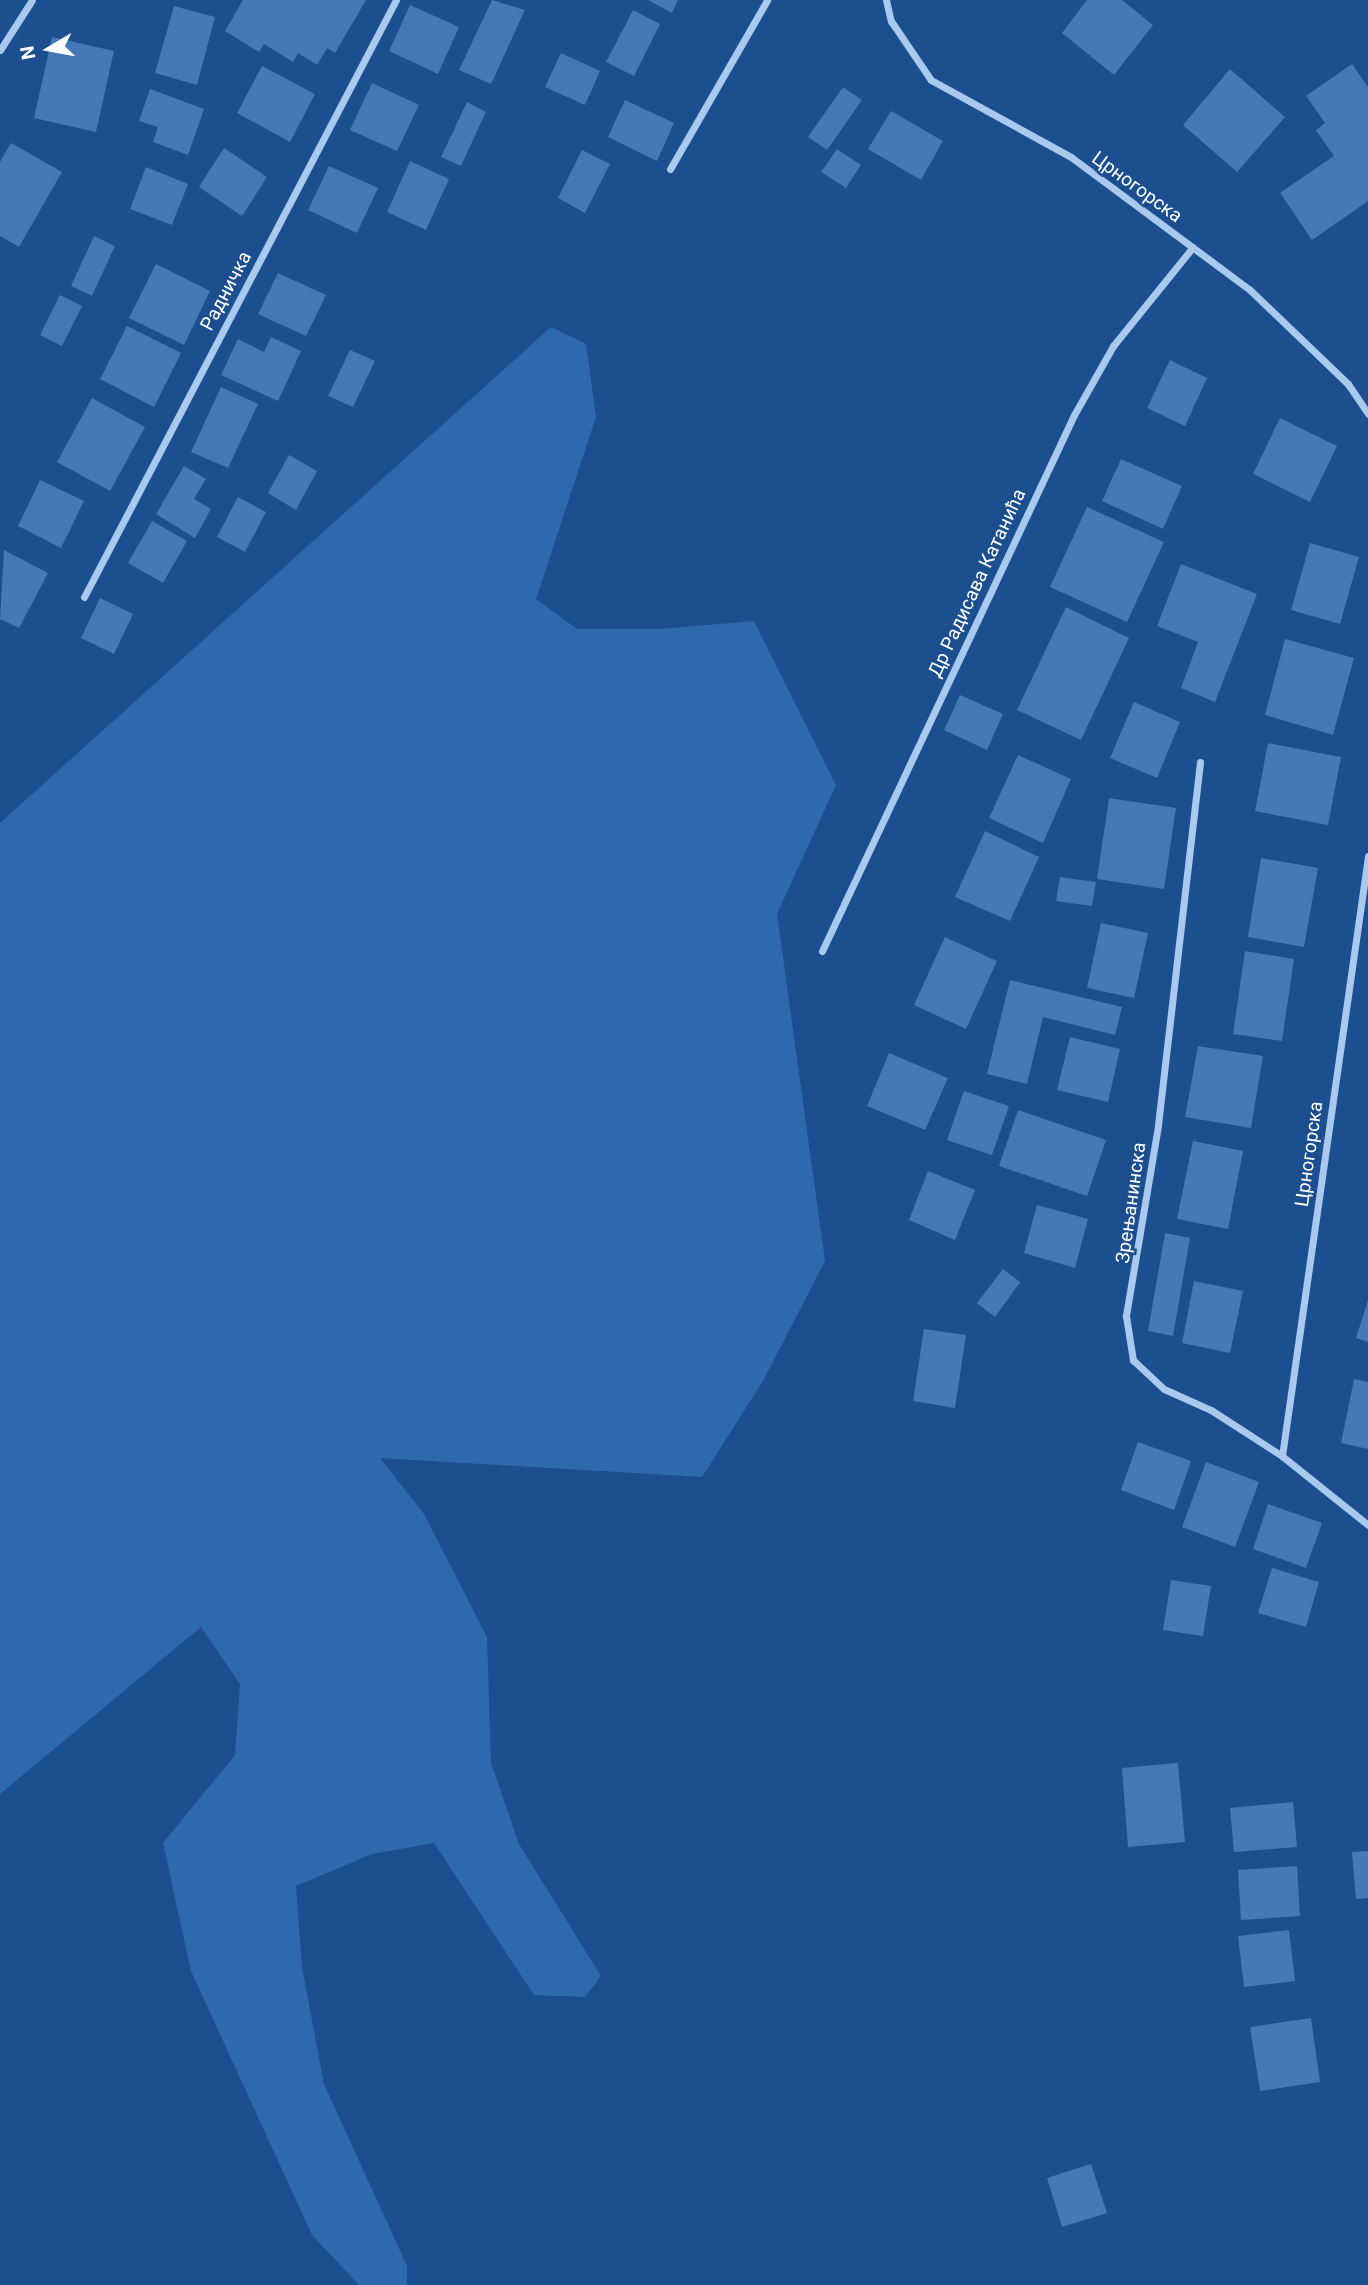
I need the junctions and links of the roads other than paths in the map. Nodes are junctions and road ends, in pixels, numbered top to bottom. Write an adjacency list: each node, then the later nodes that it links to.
1 (32, 0): 5 (street)
2 (396, 0): 9 (street, Радничка)
3 (767, 0): 6 (street)
4 (886, 0): 7 (street, Црногорска)
5 (0, 50)
6 (670, 169)
7 (1193, 247): 8 (street, Црногорска); 12 (street, Др Радисава Катанића)
8 (1368, 414)
9 (84, 597)
10 (1200, 762): 13 (street, Зрењанинска)
11 (1368, 856): 13 (street, Црногорска)
12 (822, 951)
13 (1282, 1456): 14 (street, Зрењанинска)
14 (1368, 1525)

